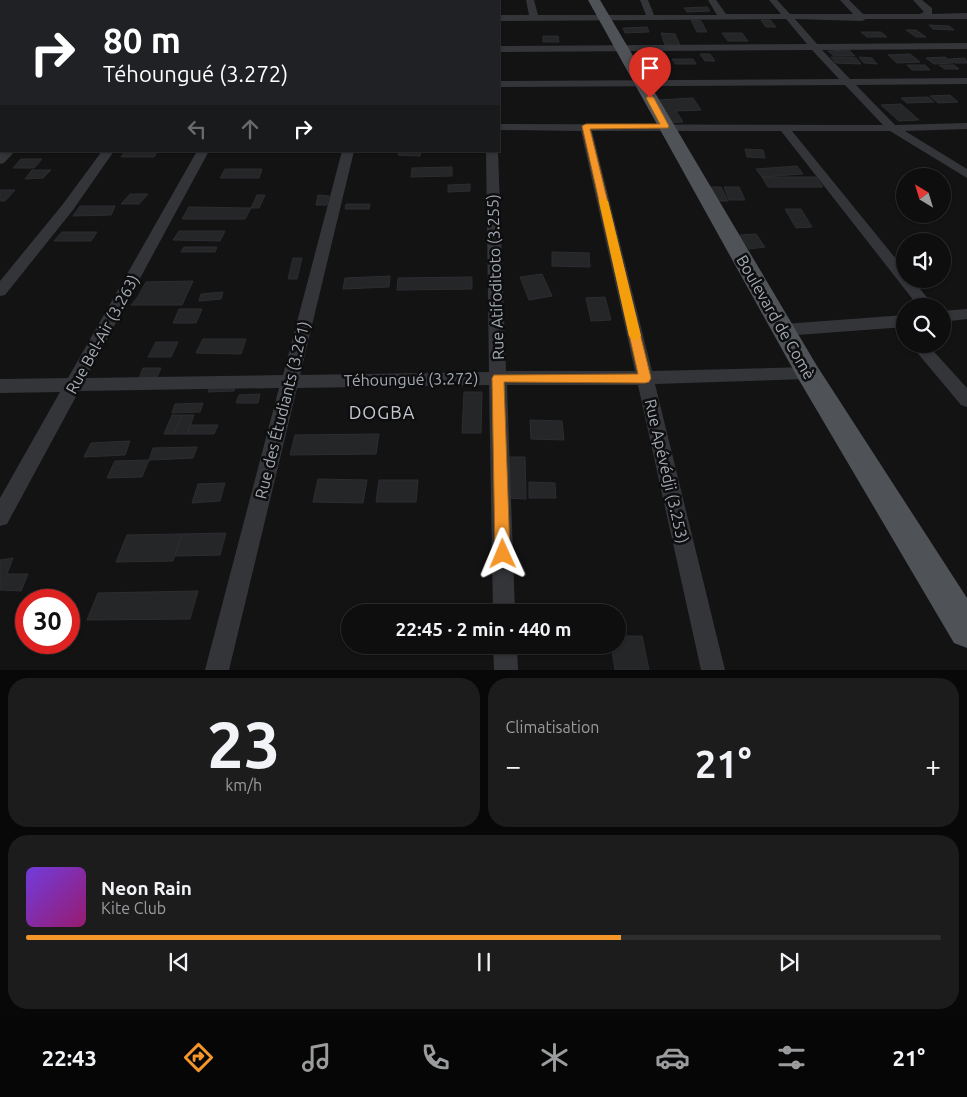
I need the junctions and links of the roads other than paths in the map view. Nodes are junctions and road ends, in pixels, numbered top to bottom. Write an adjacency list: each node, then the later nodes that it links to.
1 (530, 0): 13 (street)
2 (644, 0): 10 (street)
3 (712, 0): 14 (street)
4 (773, 0): 11 (street)
5 (844, 0): 15 (street)
6 (917, 0): 8 (street)
7 (599, 9): 10 (street); 13 (street); 19 (main road, Boulevard de Comè)
8 (922, 16): 9 (street); 15 (street)
9 (967, 16)
10 (651, 17): 14 (street)
11 (789, 17): 14 (street); 15 (street); 17 (street)
12 (500, 18): 13 (street)
13 (534, 18)
14 (724, 18)
15 (862, 18)
16 (967, 46): 17 (street)
17 (814, 47): 19 (street); 21 (street)
18 (500, 48): 19 (street)
19 (622, 48): 22 (main road, Boulevard de Comè)
20 (967, 81): 21 (street)
21 (849, 82): 22 (street); 29 (street)
22 (642, 83): 23 (street); 25 (main road, Boulevard de Comè)
23 (500, 84)
24 (586, 126): 25 (street); 27 (street); 44 (street, Rue Apévédji (3.253))
25 (665, 126): 28 (street); 40 (main road, Boulevard de Comè)
26 (967, 126): 29 (street)
27 (500, 127)
28 (784, 128): 29 (street); 36 (street)
29 (892, 128): 34 (street)
30 (107, 152): 35 (street)
31 (202, 152): 46 (street, Rue Bel-Air (3.263))
32 (348, 152): 45 (street, Rue des Étudiants (3.261))
33 (492, 152): 43 (street, Rue Atifoditoto (3.255))
34 (967, 174)
35 (0, 291)
36 (920, 298)
37 (967, 314): 38 (street)
38 (951, 316)
39 (896, 324): 40 (street)
40 (784, 330): 42 (main road, Boulevard de Comè)
41 (926, 353): 48 (street)
42 (808, 373): 44 (street, Téhoungué (3.272)); 51 (main road, Boulevard de Comè)
43 (498, 378): 44 (street, Téhoungué (3.272)); 45 (street, Téhoungué (3.272)); 50 (street, Rue Atifoditoto (3.255))
44 (645, 378): 55 (street, Rue Apévédji (3.253))
45 (290, 381): 46 (street, Téhoungué (3.272)); 53 (street, Rue des Étudiants (3.261))
46 (73, 385): 47 (street, Téhoungué (3.272)); 49 (street, Rue Bel-Air (3.263))
47 (0, 386)
48 (967, 400)
49 (0, 517)
50 (504, 604)
51 (963, 618)
52 (505, 654): 54 (street)
53 (217, 670)
54 (506, 670)
55 (713, 670)

